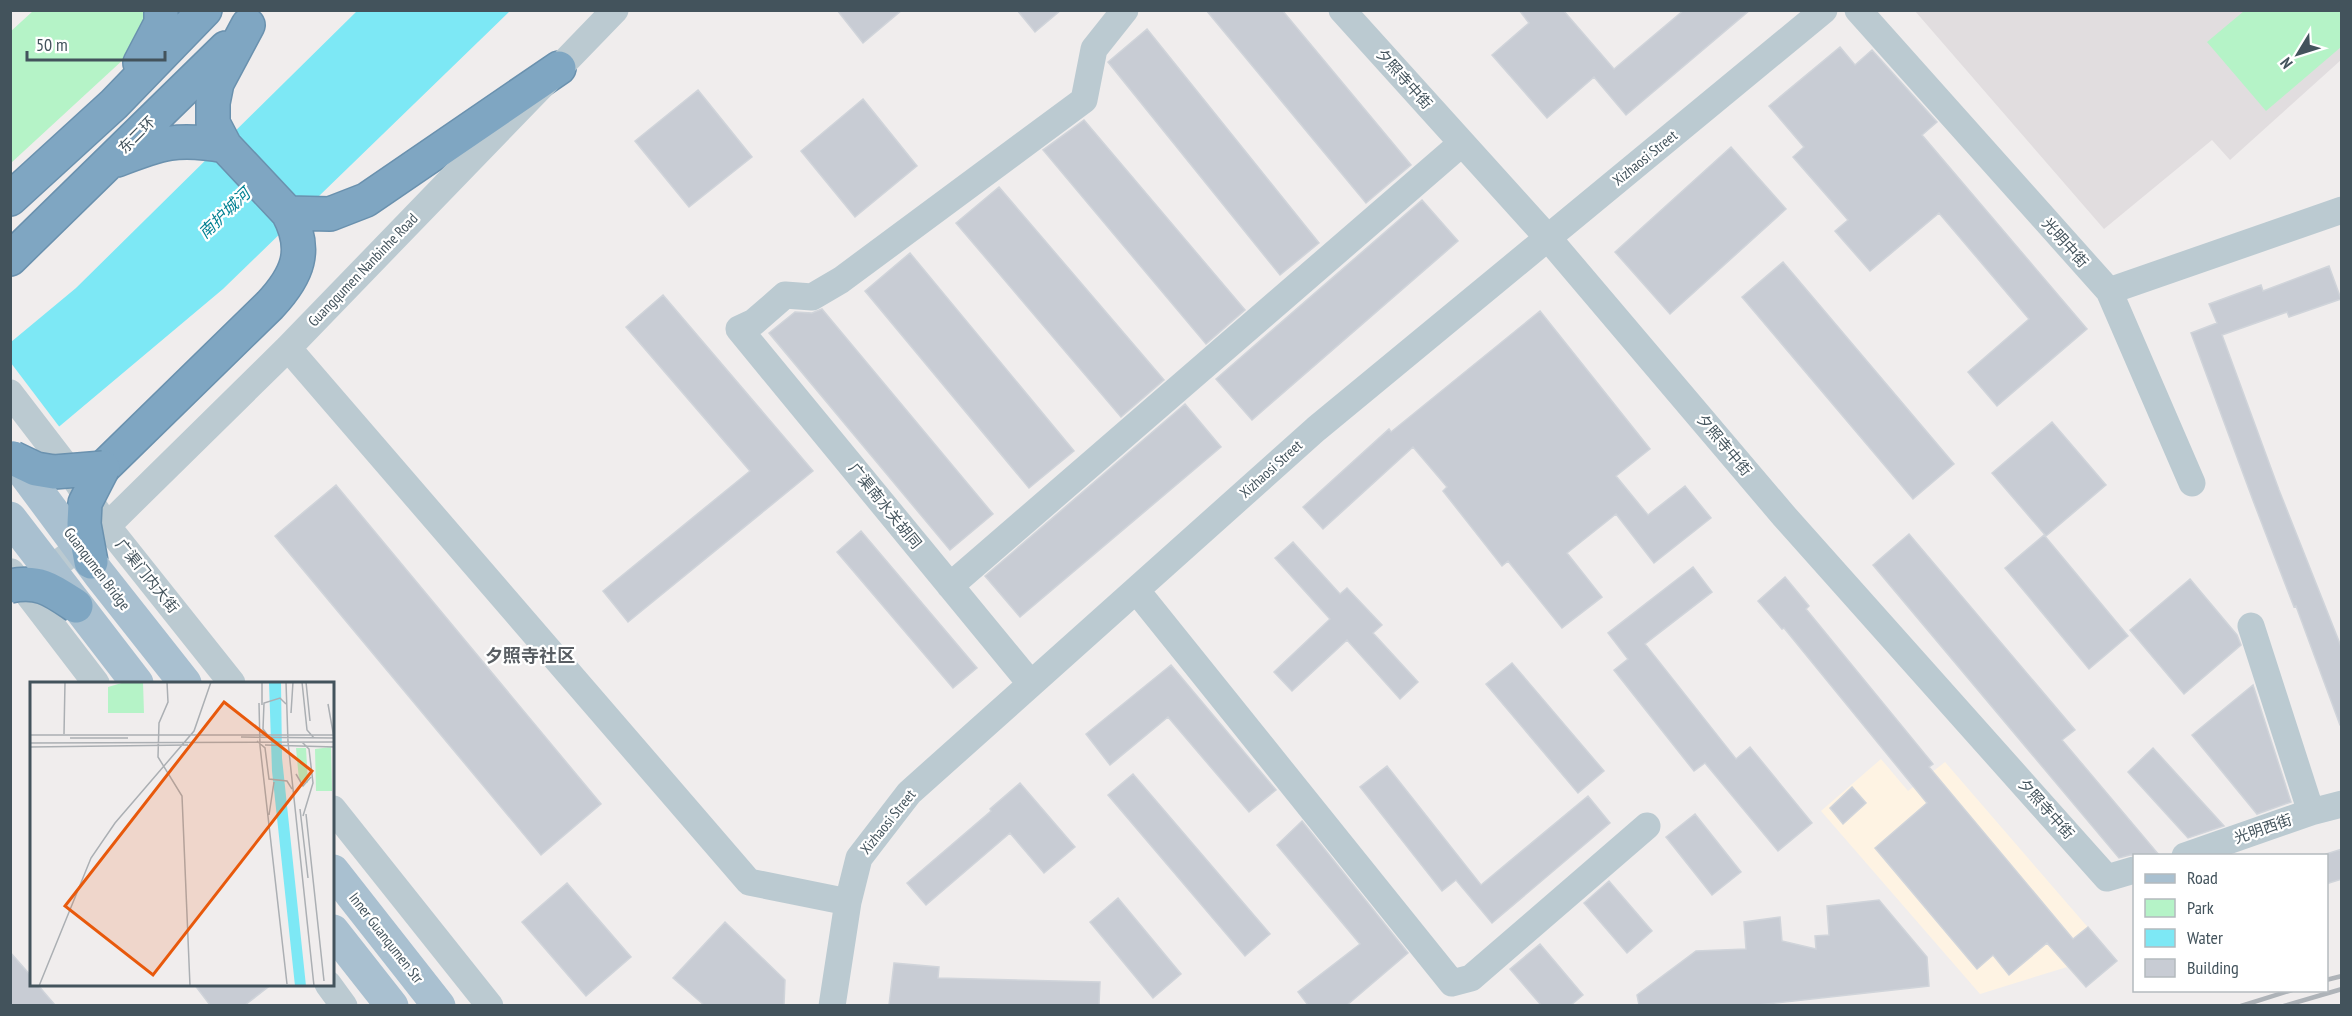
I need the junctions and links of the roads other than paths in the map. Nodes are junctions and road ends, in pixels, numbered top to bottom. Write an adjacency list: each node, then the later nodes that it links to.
1 (161, 10): 10 (highway)
2 (205, 10): 10 (highway)
3 (615, 10): 9 (street, Guangqumen Nanbinhe Road)
4 (1125, 10): 28 (street, 广渠南水关胡同)
5 (1342, 10): 11 (street, 夕照寺中街)
6 (1824, 10): 17 (street, Xizhaosi Street)
7 (1858, 10): 19 (street, 光明中街)
8 (256, 18): 12 (highway); 13 (highway, 东二环)
9 (559, 68): 16 (highway); 20 (street, Guangqumen Nanbinhe Road)
10 (114, 104): 14 (highway)
11 (1462, 143): 17 (street, 夕照寺中街); 28 (street)
12 (225, 146): 13 (highway); 16 (highway)
13 (110, 163): 18 (highway, 东二环)
14 (10, 199)
15 (2342, 210): 19 (street)
16 (288, 213): 23 (highway)
17 (1548, 238): 30 (street, Xizhaosi Street); 43 (street, 夕照寺中街)
18 (10, 259)
19 (2109, 291): 24 (street, 光明中街)
20 (288, 348): 26 (street, Guangqumen Nanbinhe Road); 45 (street)
21 (10, 393): 26 (street, 广渠门内大街)
22 (12, 456): 23 (highway, bridge); 27 (main road, Guanqumen Bridge, bridge)
23 (103, 468): 27 (highway, bridge)
24 (2192, 483)
25 (10, 518): 31 (main road, bridge)
26 (106, 526): 29 (street, Guangqumen Nanbinhe Road); 36 (street, 广渠门内大街)
27 (91, 562): 35 (main road, Guanqumen Bridge, bridge)
28 (950, 585): 37 (street, 广渠南水关胡同)
29 (14, 587): 31 (highway, bridge); 33 (street)
30 (1137, 590): 37 (street, Xizhaosi Street); 41 (street)
31 (76, 606): 34 (main road, bridge)
32 (2251, 626): 40 (street)
33 (95, 682)
34 (136, 682)
35 (184, 682)
36 (231, 682)
37 (1031, 684): 45 (street, Xizhaosi Street)
38 (2342, 804): 40 (street, 光明西街)
39 (334, 810): 51 (street)
40 (2311, 812): 42 (street, 光明西街)
41 (1647, 826)
42 (2188, 854)
43 (2133, 870)
44 (334, 872): 50 (main road, Inner Guanqumen Str)
45 (848, 902): 52 (street, Xizhaosi Street)
46 (334, 932): 49 (main road)
47 (330, 986): 48 (street)
48 (344, 1005)
49 (392, 1005)
50 (439, 1005)
51 (490, 1005)
52 (832, 1005)

